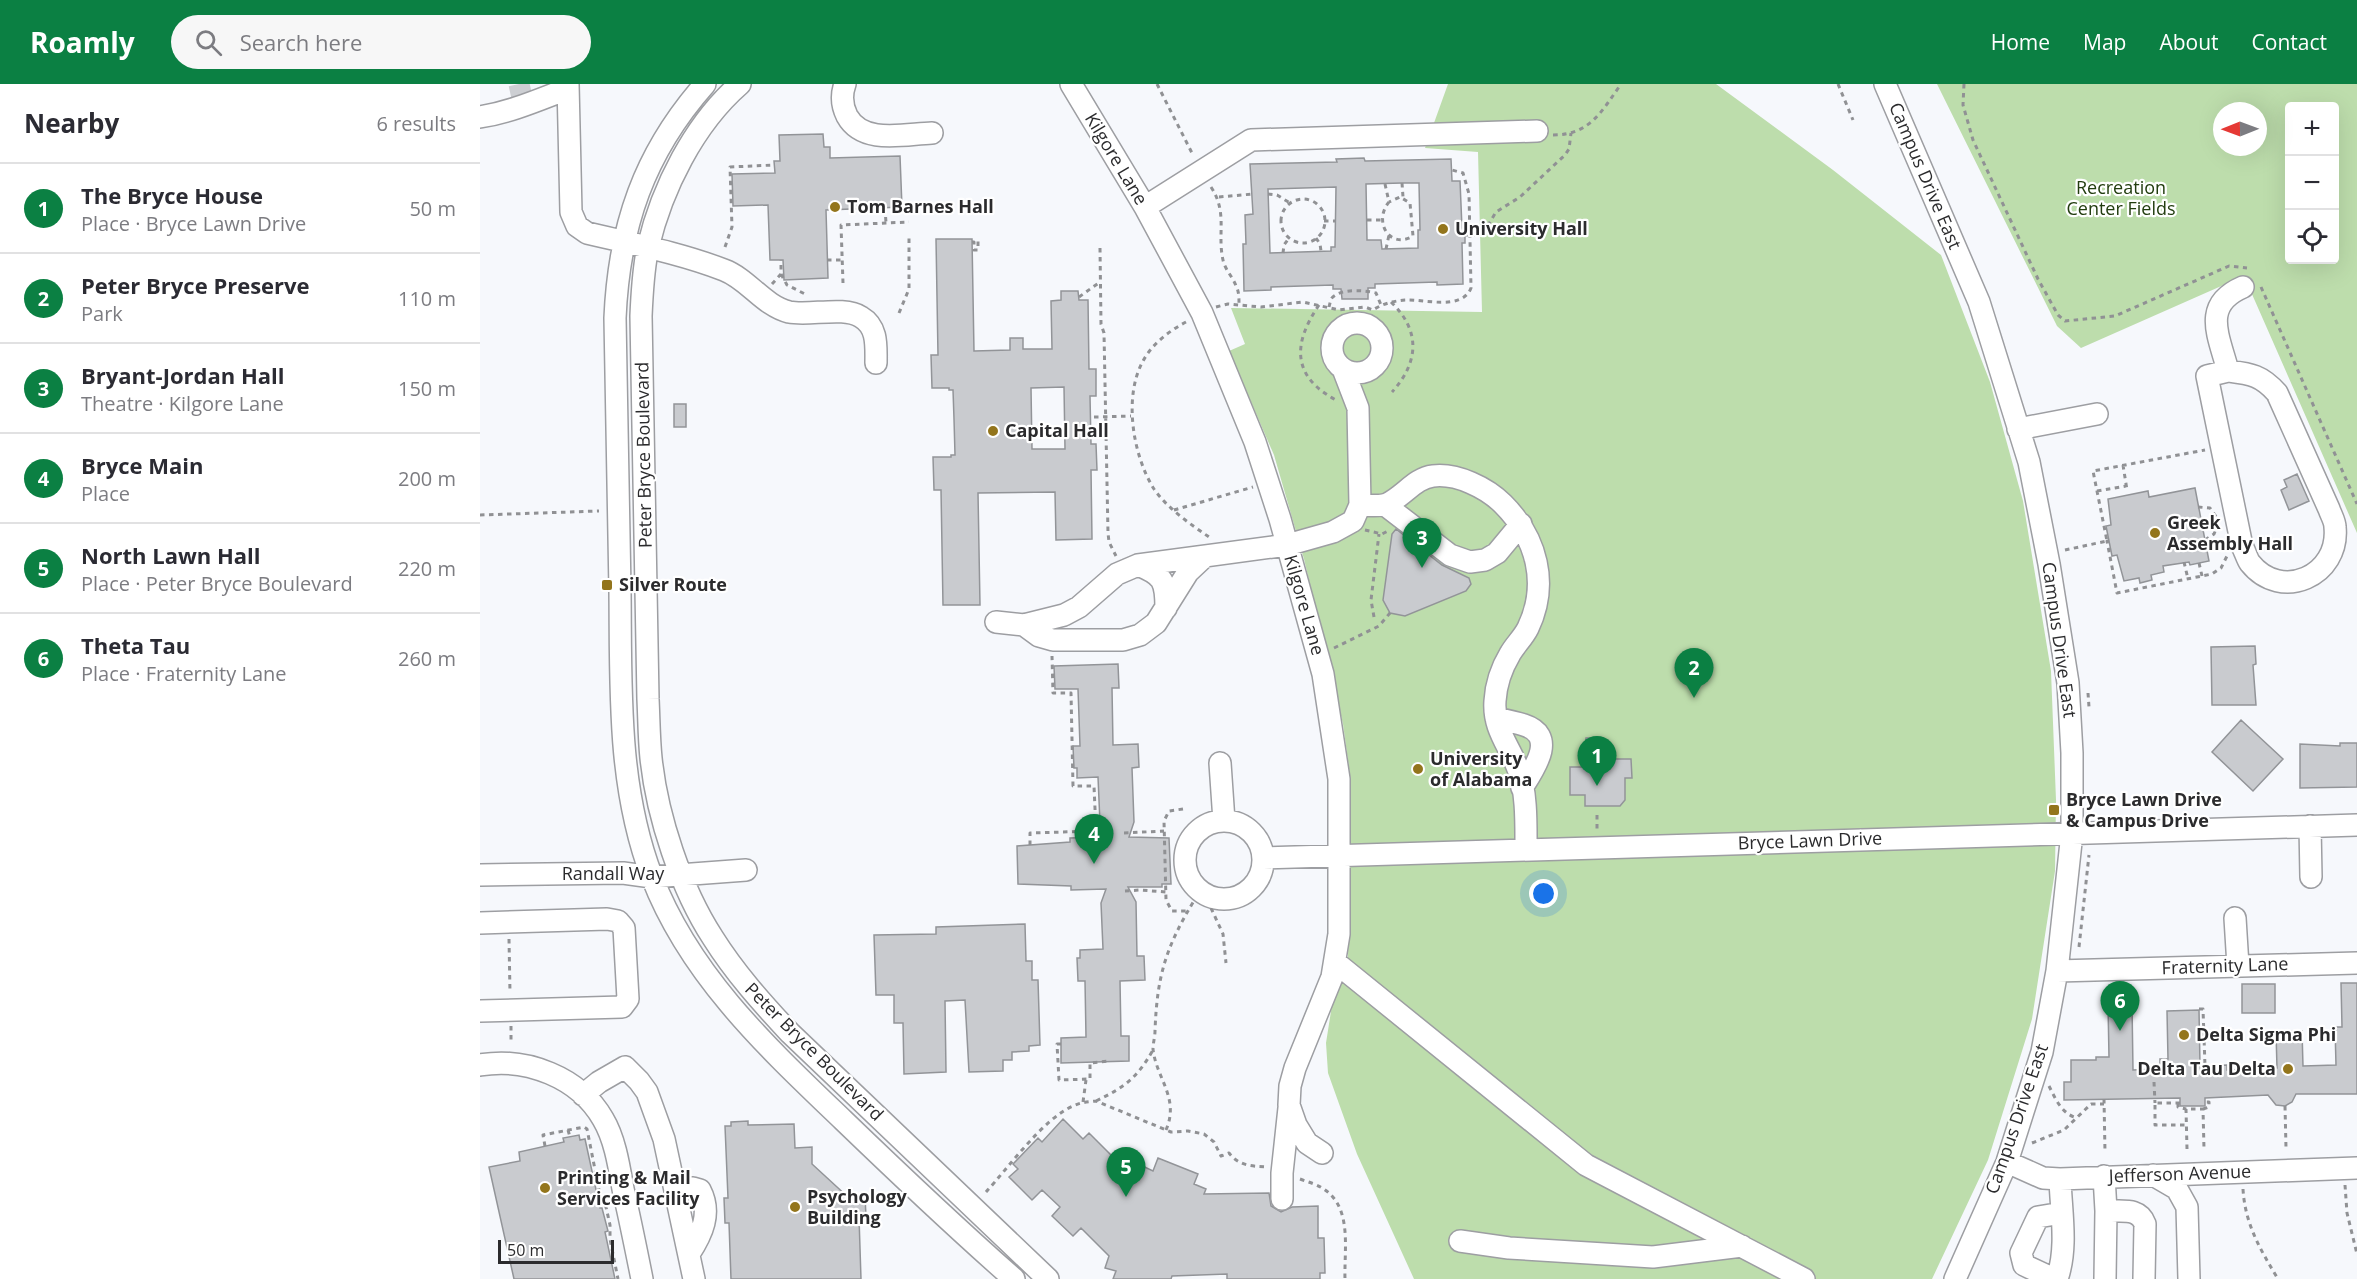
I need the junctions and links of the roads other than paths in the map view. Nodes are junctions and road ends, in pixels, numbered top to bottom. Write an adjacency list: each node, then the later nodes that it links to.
1 (705, 84): 11 (street, Peter Bryce Boulevard)
2 (740, 84): 12 (street, Peter Bryce Boulevard)
3 (845, 84): 9 (street)
4 (1071, 84): 10 (street, Kilgore Lane)
5 (1885, 84): 20 (street, Campus Drive East)
6 (568, 86): 7 (street); 11 (street)
7 (480, 117)
8 (1537, 131): 10 (street)
9 (932, 133)
10 (1145, 207): 24 (street, Kilgore Lane)
11 (623, 242): 12 (street); 43 (street, Peter Bryce Boulevard)
12 (648, 247): 14 (street); 41 (street, Peter Bryce Boulevard)
13 (2252, 280): 17 (street)
14 (876, 363)
15 (1373, 367): 16 (street); 16 (street); 18 (street)
16 (1343, 369): 18 (street)
17 (2228, 372): 17 (street)
18 (1358, 408): 21 (street)
19 (2097, 414): 20 (street)
20 (2019, 429): 36 (street, Campus Drive East)
21 (1360, 505): 22 (street); 24 (street)
22 (1385, 505): 23 (street); 23 (street)
23 (1521, 524): 30 (street)
24 (1287, 545): 25 (street); 38 (street, Kilgore Lane)
25 (1207, 547): 26 (street); 27 (street)
26 (1129, 563): 27 (street); 29 (street)
27 (1166, 608): 29 (street)
28 (996, 622): 29 (street)
29 (1024, 624)
30 (1496, 718): 32 (street); 32 (street)
31 (1220, 764): 33 (street)
32 (1522, 788): 37 (street)
33 (1224, 821): 39 (street); 39 (street)
34 (2357, 825): 35 (street, Bryce Lawn Drive)
35 (2310, 826): 36 (street, Bryce Lawn Drive); 44 (street)
36 (2072, 833): 37 (street, Bryce Lawn Drive); 50 (street, Campus Drive East)
37 (1526, 850): 38 (street, Bryce Lawn Drive)
38 (1340, 856): 39 (street, Bryce Lawn Drive); 47 (street, Kilgore Lane)
39 (1263, 858)
40 (747, 870): 41 (street, Randall Way)
41 (681, 874): 43 (street, Randall Way); 69 (street, Peter Bryce Boulevard)
42 (480, 875): 43 (street, Randall Way)
43 (652, 877): 68 (street, Peter Bryce Boulevard)
44 (2310, 877)
45 (2235, 918): 49 (street)
46 (480, 924): 51 (street)
47 (1335, 962): 54 (street, Kilgore Lane); 65 (street)
48 (2357, 963): 49 (street, Fraternity Lane)
49 (2238, 966): 50 (street, Fraternity Lane)
50 (2057, 972): 56 (street, Campus Drive East)
51 (480, 1011)
52 (480, 1065): 53 (street)
53 (583, 1095): 66 (street); 67 (street)
54 (1289, 1105): 55 (street); 61 (street, Kilgore Lane)
55 (1322, 1153)
56 (2007, 1162): 60 (street, Jefferson Avenue); 71 (street, Campus Drive East)
57 (2351, 1168): 58 (street, Jefferson Avenue)
58 (2152, 1175): 59 (street, Jefferson Avenue); 75 (street)
59 (2104, 1176): 60 (street, Jefferson Avenue); 62 (street)
60 (2060, 1179): 63 (street)
61 (1282, 1199)
62 (2106, 1211): 73 (street); 74 (street)
63 (2061, 1213): 72 (street); 72 (street)
64 (1460, 1241): 65 (street)
65 (1742, 1246): 70 (street)
66 (642, 1279)
67 (694, 1279)
68 (1014, 1279)
69 (1048, 1279)
70 (1804, 1279)
71 (1955, 1279)
72 (2056, 1279)
73 (2105, 1279)
74 (2144, 1279)
75 (2189, 1279)

